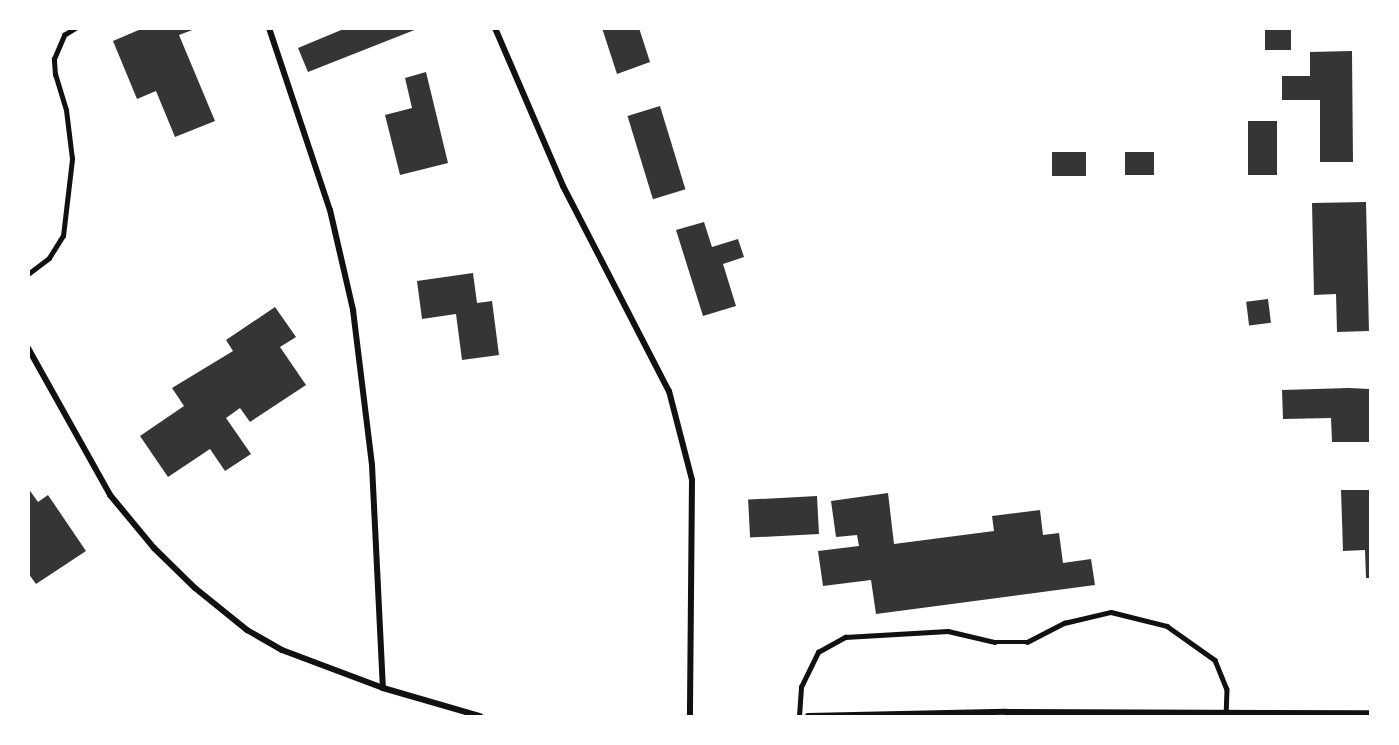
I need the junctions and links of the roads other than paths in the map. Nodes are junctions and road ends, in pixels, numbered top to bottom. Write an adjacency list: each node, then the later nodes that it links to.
1 (75, 28): 4 (lane)
2 (269, 28): 6 (street)
3 (495, 28): 10 (street)
4 (28, 274)
5 (28, 348): 6 (street)
6 (383, 688): 9 (street)
7 (1371, 713): 8 (street)
8 (1226, 714): 11 (lane); 12 (street)
9 (480, 717)
10 (690, 717)
11 (799, 717)
12 (808, 717)

